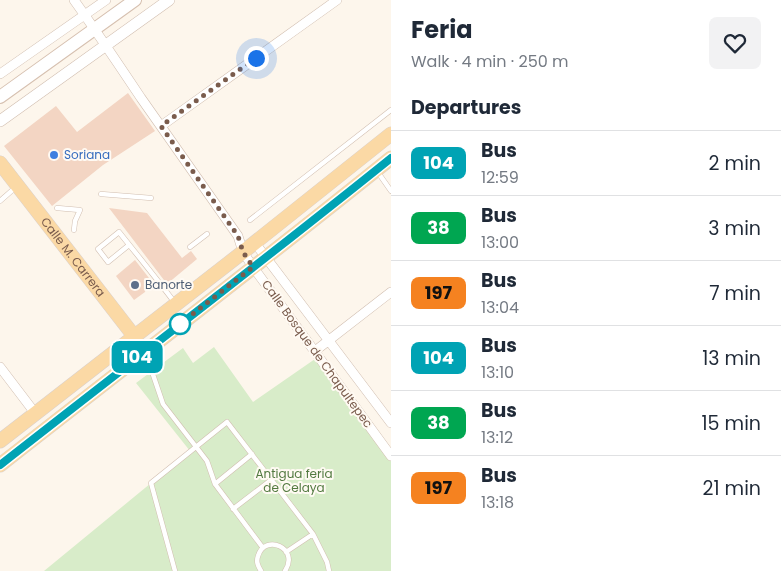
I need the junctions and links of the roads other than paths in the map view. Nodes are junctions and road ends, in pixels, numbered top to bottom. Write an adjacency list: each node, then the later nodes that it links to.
1 (74, 0): 6 (street, Calle Bosque de Chapultepec)
2 (106, 0): 6 (street)
3 (134, 0): 7 (main road)
4 (169, 0): 8 (street)
5 (337, 0): 13 (street)
6 (85, 15): 7 (street, Calle Bosque de Chapultepec); 9 (street)
7 (95, 28): 8 (street, Calle Bosque de Chapultepec); 10 (main road)
8 (105, 46): 12 (street); 13 (street, Calle Bosque de Chapultepec)
9 (0, 74)
10 (0, 97)
11 (391, 110): 24 (lane)
12 (0, 122)
13 (161, 126): 30 (street, Calle Bosque de Chapultepec)
14 (391, 134): 27 (main road)
15 (391, 158): 17 (main road)
16 (0, 162): 18 (main road, Calle M. Carrera)
17 (377, 170): 19 (lane); 31 (main road)
18 (18, 185): 22 (lane); 35 (main road, Calle M. Carrera)
19 (391, 191)
20 (101, 194): 21 (lane)
21 (151, 198)
22 (0, 201)
23 (57, 208): 25 (lane)
24 (250, 220)
25 (74, 230)
26 (207, 234): 29 (lane)
27 (255, 242): 30 (main road); 31 (street, Calle Bosque de Chapultepec)
28 (129, 245): 28 (lane); 34 (lane)
29 (190, 248)
30 (243, 252): 32 (street, Calle Bosque de Chapultepec); 34 (main road)
31 (266, 258): 32 (main road); 36 (street, Calle Bosque de Chapultepec)
32 (253, 267): 37 (main road); 38 (street, Calle Bosque de Chapultepec)
33 (391, 292): 36 (street)
34 (176, 304): 35 (main road)
35 (134, 336): 37 (street, Calle M. Carrera); 40 (main road)
36 (328, 340): 38 (street); 41 (street, Calle Bosque de Chapultepec)
37 (145, 351): 43 (lane); 46 (main road)
38 (315, 351): 44 (street, Calle Bosque de Chapultepec)
39 (0, 367): 40 (street)
40 (35, 413): 42 (main road)
41 (391, 424)
42 (0, 441)
43 (196, 447): 45 (lane); 48 (lane); 53 (lane)
44 (389, 450)
45 (252, 454): 47 (lane); 48 (lane)
46 (0, 465)
47 (271, 480): 49 (lane); 50 (lane)
48 (215, 484): 49 (lane)
49 (233, 510): 51 (lane)
50 (313, 534): 52 (lane); 56 (lane)
51 (263, 548): 52 (lane); 54 (lane)
52 (286, 552): 55 (lane)
53 (174, 571)
54 (260, 571)
55 (285, 571)
56 (330, 571)

